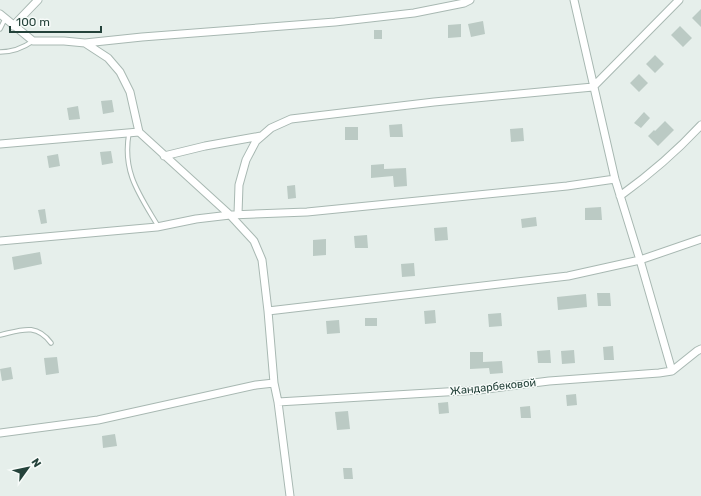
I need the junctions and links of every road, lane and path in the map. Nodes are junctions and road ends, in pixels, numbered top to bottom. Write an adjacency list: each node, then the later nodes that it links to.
1 (38, 0): 6 (street)
2 (470, 0): 9 (street)
3 (574, 0): 11 (street)
4 (679, 0): 11 (street)
5 (3, 16): 6 (street); 7 (lane)
6 (13, 26): 8 (street)
7 (0, 29)
8 (33, 41): 9 (street); 10 (lane)
9 (85, 43): 13 (street)
10 (0, 52)
11 (593, 87): 15 (street); 18 (street)
12 (701, 125): 19 (street)
13 (139, 132): 14 (street); 17 (street)
14 (129, 133): 16 (street); 22 (lane)
15 (261, 136): 17 (street); 20 (street)
16 (0, 144)
17 (164, 156): 21 (street)
18 (615, 179): 19 (street); 20 (street)
19 (620, 196): 25 (street)
20 (238, 214): 21 (street)
21 (230, 215): 22 (street); 26 (street)
22 (158, 227): 24 (street)
23 (701, 239): 25 (street)
24 (0, 241)
25 (640, 260): 26 (street); 30 (street)
26 (268, 311): 31 (street)
27 (0, 335): 28 (lane)
28 (51, 343)
29 (701, 349): 30 (street)
30 (672, 371): 32 (street, Жандарбековой)
31 (274, 383): 32 (street); 33 (street)
32 (278, 402): 34 (street)
33 (0, 433)
34 (290, 496)

